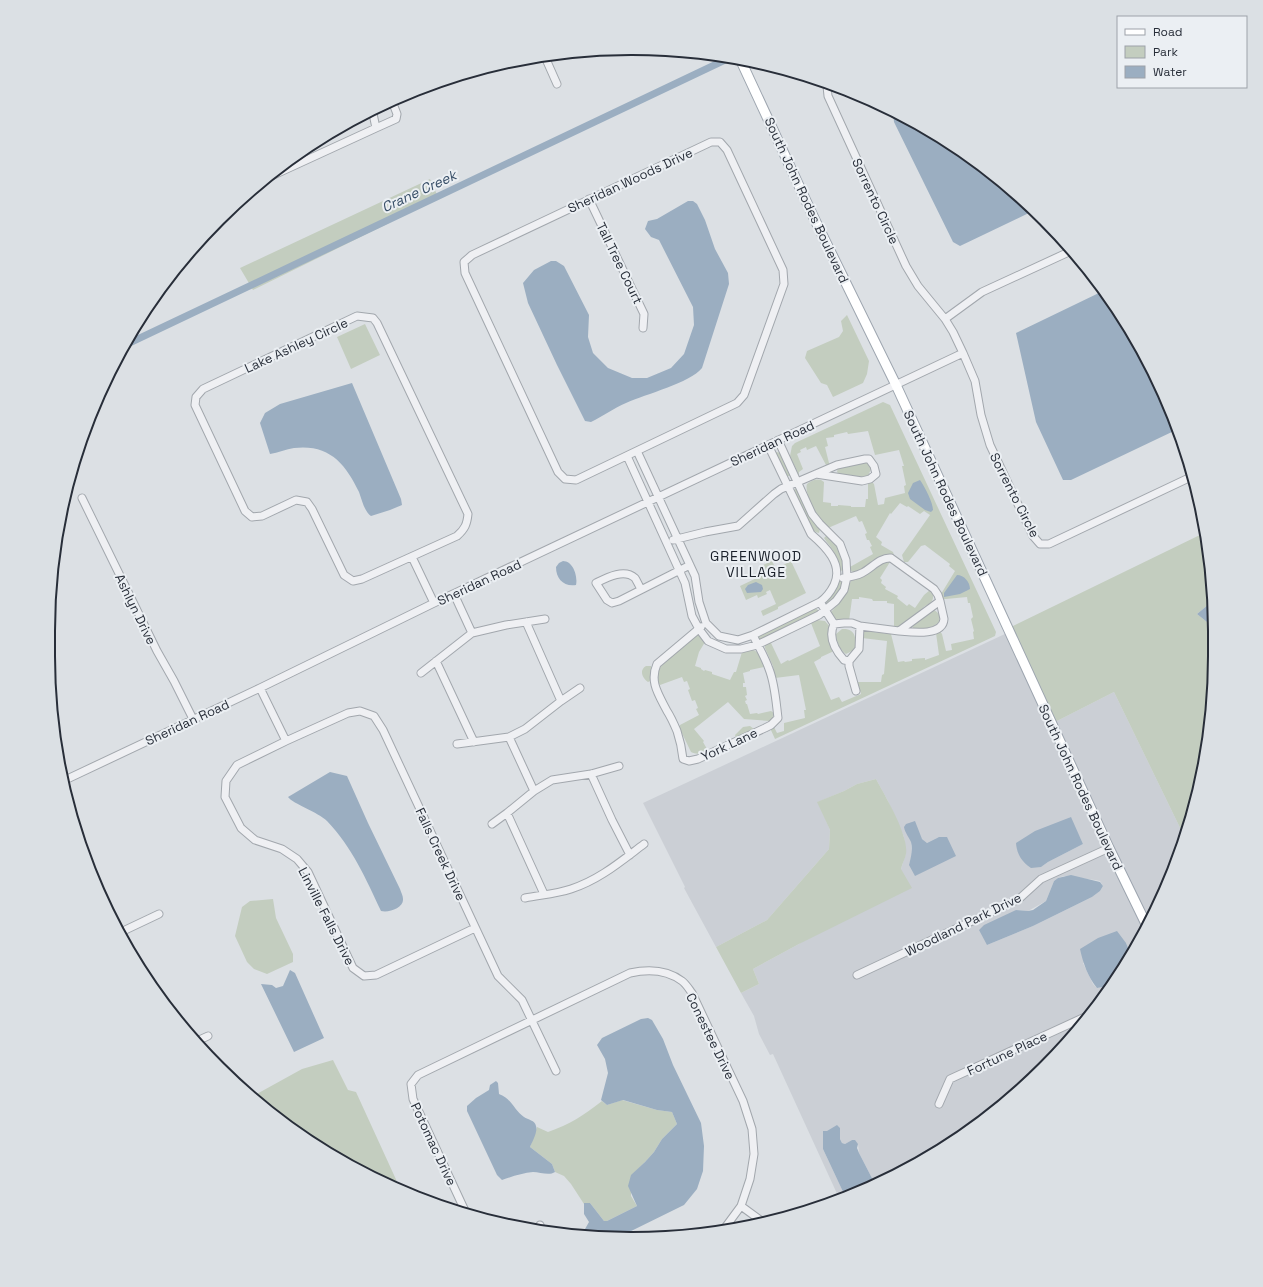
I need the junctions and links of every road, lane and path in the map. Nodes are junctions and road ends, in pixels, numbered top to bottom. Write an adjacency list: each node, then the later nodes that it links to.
1 (547, 61): 3 (street)
2 (743, 66): 14 (main road, South John Rodes Boulevard)
3 (557, 84)
4 (827, 90): 11 (street, Sorrento Circle)
5 (394, 106): 7 (street)
6 (373, 116): 7 (street)
7 (376, 128): 8 (street)
8 (290, 168)
9 (589, 199): 12 (street, Tall Tree Court); 17 (street, Sheridan Woods Drive); 18 (street, Sheridan Woods Drive)
10 (1067, 253): 11 (street)
11 (945, 318): 13 (street, Sorrento Circle)
12 (643, 328)
13 (963, 353): 14 (street); 20 (street, Sorrento Circle)
14 (896, 385): 15 (street, Sheridan Road); 70 (main road, South John Rodes Boulevard)
15 (778, 440): 16 (street, Sheridan Road); 21 (street)
16 (768, 445): 22 (street); 23 (street, Sheridan Road)
17 (637, 451): 18 (street, Sheridan Woods Drive); 23 (street)
18 (627, 456): 25 (street)
19 (816, 474): 19 (street); 21 (street)
20 (1187, 479)
21 (798, 482): 22 (street); 26 (street)
22 (788, 486): 27 (street); 28 (street)
23 (659, 497): 25 (street, Sheridan Road); 27 (street)
24 (82, 498): 58 (street, Ashlyn Drive)
25 (648, 502): 29 (street); 36 (street, Sheridan Road)
26 (826, 530): 28 (street); 33 (street)
27 (677, 538): 29 (street); 31 (street)
28 (817, 539): 34 (street)
29 (667, 543): 32 (street)
30 (412, 557): 30 (street, Lake Ashley Circle); 39 (street)
31 (690, 565): 32 (street); 43 (street)
32 (680, 570): 35 (street); 46 (street)
33 (847, 577): 34 (street); 37 (street); 40 (street)
34 (837, 578): 38 (street)
35 (641, 589): 35 (street)
36 (454, 594): 39 (street, Sheridan Road); 48 (street)
37 (940, 601): 47 (street); 47 (street)
38 (820, 602): 40 (street); 49 (street)
39 (434, 603): 54 (street, Sheridan Road)
40 (826, 611): 44 (street); 50 (street)
41 (545, 619): 42 (street)
42 (526, 622): 48 (street); 57 (street)
43 (706, 624): 46 (street, York Lane); 49 (street)
44 (834, 624): 45 (street); 51 (street)
45 (860, 626): 47 (street); 51 (street)
46 (699, 629): 50 (street); 50 (street, York Lane)
47 (899, 631)
48 (472, 632): 52 (street)
49 (753, 635): 50 (street, York Lane)
50 (757, 645)
51 (849, 660): 56 (street)
52 (436, 661): 53 (street); 61 (street)
53 (421, 673)
54 (260, 688): 58 (street, Sheridan Road); 60 (street)
55 (580, 688): 57 (street)
56 (856, 691)
57 (561, 701): 59 (street)
58 (193, 719): 65 (street, Sheridan Road)
59 (509, 737): 61 (street); 66 (street)
60 (286, 741): 76 (street, Falls Creek Drive); 76 (street, Linville Falls Drive)
61 (474, 742): 62 (street)
62 (457, 744)
63 (619, 766): 64 (street)
64 (591, 774): 66 (street); 71 (street)
65 (68, 778)
66 (534, 791): 67 (street)
67 (508, 813): 68 (street); 72 (street)
68 (492, 824)
69 (644, 844): 71 (street)
70 (1109, 848): 75 (main road, South John Rodes Boulevard); 78 (street, Woodland Park Drive)
71 (630, 855): 72 (street)
72 (544, 894): 73 (street)
73 (525, 898)
74 (159, 914): 77 (street)
75 (1144, 920)
76 (475, 928): 79 (street, Falls Creek Drive)
77 (125, 930)
78 (857, 975)
79 (532, 1019): 83 (street, Falls Creek Drive); 84 (street, Conestee Drive); 87 (street, Conestee Drive)
80 (1077, 1021): 85 (street, Fortune Place)
81 (208, 1036): 82 (street)
82 (201, 1039)
83 (556, 1071)
84 (418, 1075): 86 (street, Potomac Drive)
85 (939, 1104)
86 (463, 1206)
87 (741, 1206): 88 (street); 89 (street, Conestee Drive)
88 (757, 1218)
89 (728, 1224)

